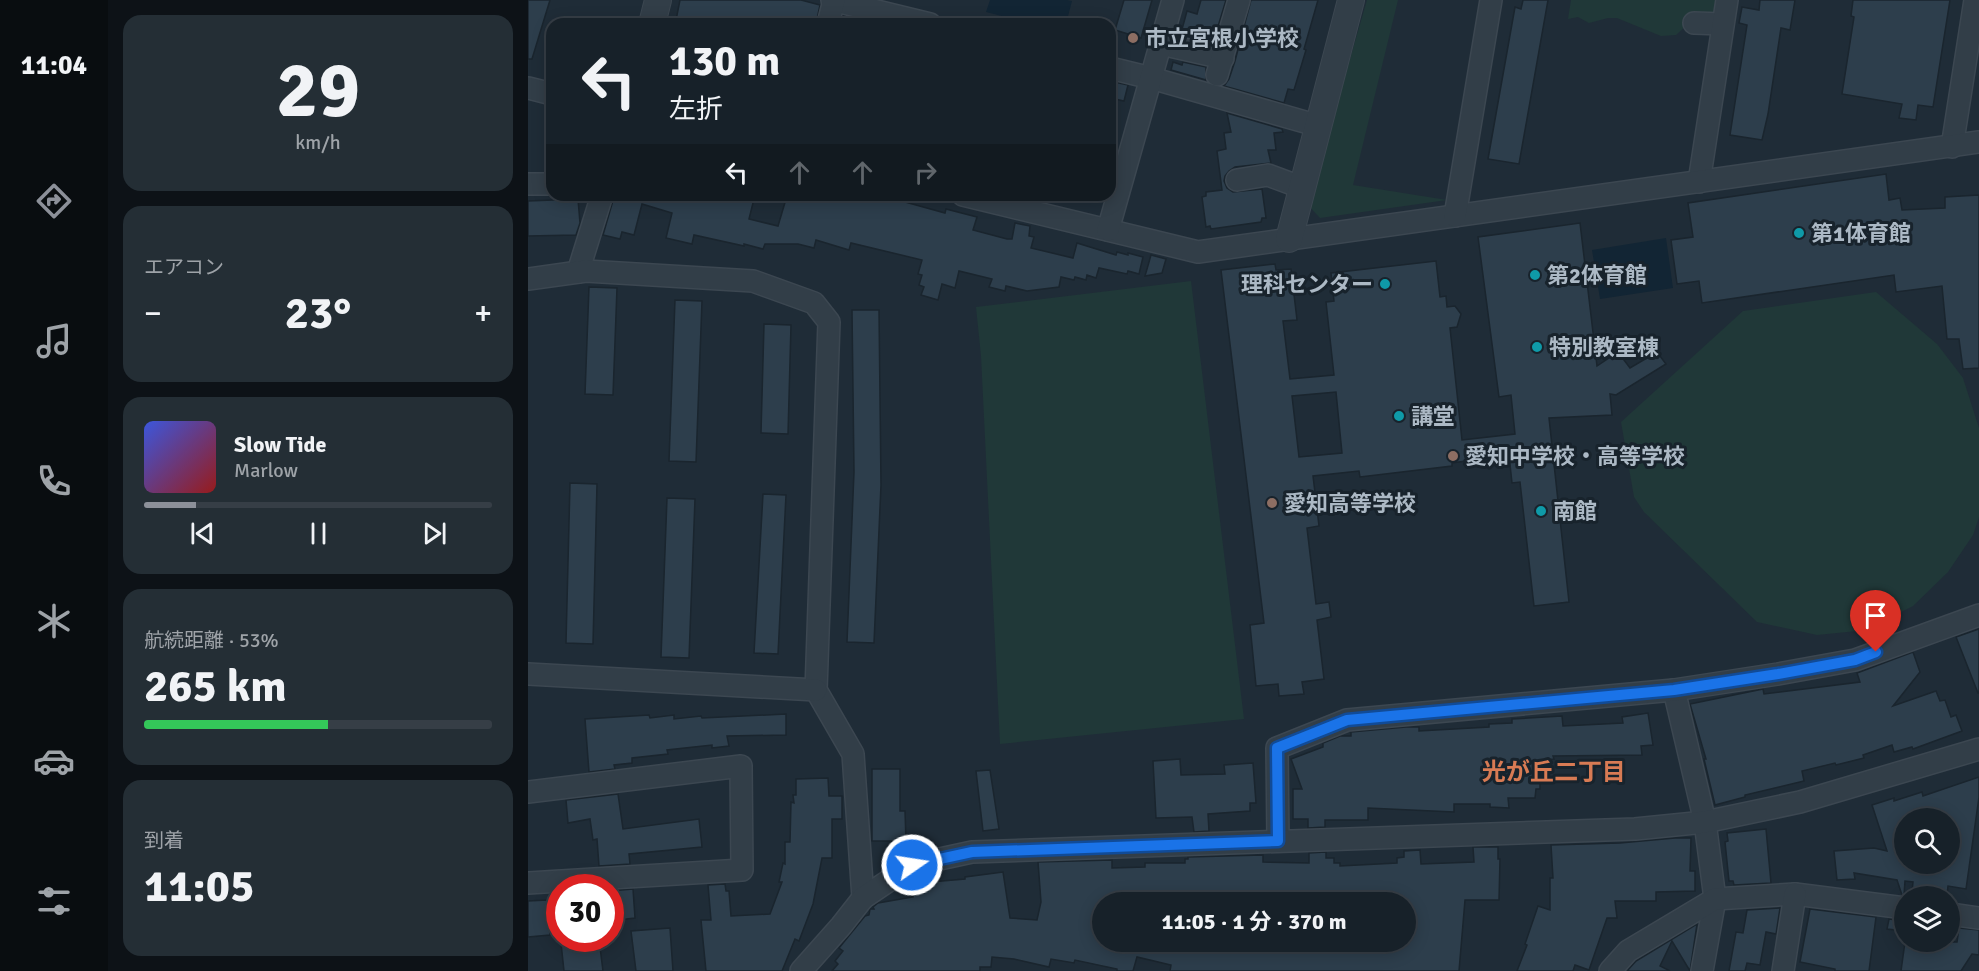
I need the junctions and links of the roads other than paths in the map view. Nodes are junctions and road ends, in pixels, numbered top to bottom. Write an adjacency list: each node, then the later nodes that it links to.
1 (658, 0): 9 (street)
2 (833, 0): 10 (street); 11 (street)
3 (1173, 0): 14 (street)
4 (1239, 0): 14 (street)
5 (1352, 0): 19 (street)
6 (1491, 0): 29 (street)
7 (1727, 0): 13 (street)
8 (1975, 0): 21 (street)
9 (654, 18)
10 (829, 18)
11 (906, 18)
12 (1694, 23): 13 (street)
13 (1723, 24): 23 (street)
14 (1161, 44): 16 (street)
15 (1116, 69): 16 (street)
16 (1152, 78): 19 (street); 30 (street)
17 (528, 88): 18 (street)
18 (546, 92)
19 (1319, 126): 26 (street)
20 (1979, 142): 21 (street)
21 (1952, 147): 23 (street)
22 (1237, 180): 26 (street)
23 (1700, 182): 29 (street)
24 (528, 184): 25 (street)
25 (546, 184)
26 (1303, 188): 31 (street)
27 (600, 201): 32 (street)
28 (988, 201): 30 (street)
29 (1455, 216): 31 (street)
30 (1108, 230): 31 (street)
31 (1289, 239)
32 (578, 272): 33 (street); 36 (street)
33 (528, 279)
34 (1979, 615): 37 (street)
35 (528, 674): 36 (street)
36 (816, 690): 44 (street)
37 (1674, 690): 40 (street); 41 (street)
38 (1979, 749): 40 (street)
39 (528, 792): 42 (street)
40 (1705, 822): 41 (street); 45 (street)
41 (1278, 841): 44 (street)
42 (528, 883)
43 (1795, 894): 45 (street); 46 (street); 52 (street)
44 (863, 898): 49 (street)
45 (1715, 899): 50 (street); 51 (street)
46 (1894, 907)
47 (1960, 915): 48 (street)
48 (1979, 918)
49 (801, 971)
50 (1610, 971)
51 (1702, 971)
52 (1783, 971)

